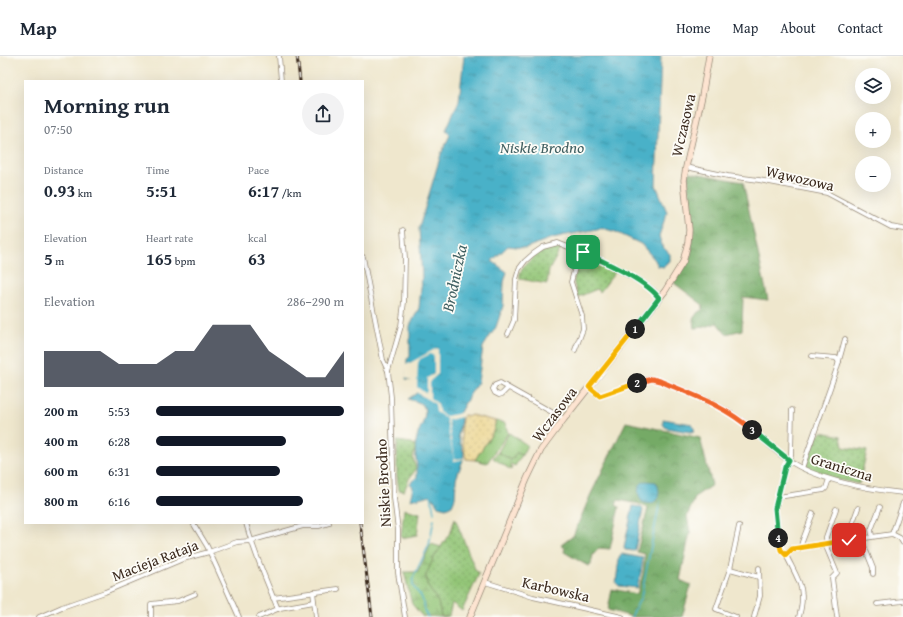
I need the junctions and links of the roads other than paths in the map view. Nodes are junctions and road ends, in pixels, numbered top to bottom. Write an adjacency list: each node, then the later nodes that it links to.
1 (279, 56): 3 (street)
2 (709, 56): 4 (street, Wczasowa)
3 (281, 80)
4 (686, 167): 5 (street, Wąwozowa); 9 (street, Wczasowa)
5 (903, 229)
6 (403, 230): 15 (street, Niskie Brodno)
7 (583, 252): 9 (street); 10 (street); 12 (street)
8 (364, 262): 15 (street)
9 (659, 298): 16 (street, Wczasowa)
10 (508, 334)
11 (845, 338): 14 (street)
12 (575, 350)
13 (812, 356): 14 (street)
14 (839, 362): 21 (street)
15 (388, 371): 63 (street, Niskie Brodno)
16 (589, 387): 19 (street, Wczasowa); 20 (street, Graniczna)
17 (508, 388): 19 (street)
18 (792, 410): 20 (street)
19 (564, 419): 48 (street, Wczasowa)
20 (789, 460): 21 (street, Graniczna); 24 (street)
21 (802, 468): 22 (street, Graniczna)
22 (829, 479): 23 (street, Graniczna); 24 (street)
23 (903, 493)
24 (778, 497): 43 (street)
25 (903, 503): 34 (street)
26 (880, 507): 35 (street)
27 (858, 508): 37 (street)
28 (836, 509): 39 (street)
29 (813, 513): 41 (street)
30 (194, 524): 42 (street)
31 (246, 524): 38 (street)
32 (328, 524): 38 (street, Macieja Rataja)
33 (739, 526): 45 (street)
34 (892, 534): 35 (street); 40 (street)
35 (872, 536): 36 (street)
36 (861, 538): 37 (street); 46 (street)
37 (849, 540): 39 (street)
38 (250, 541): 42 (street, Macieja Rataja); 52 (street)
39 (826, 543): 41 (street); 69 (street)
40 (903, 543)
41 (801, 547): 43 (street)
42 (209, 552): 57 (street, Macieja Rataja); 60 (street)
43 (786, 555): 68 (street)
44 (759, 568): 47 (street)
45 (730, 569): 47 (street); 66 (street)
46 (873, 574)
47 (759, 577): 67 (street)
48 (485, 582): 64 (street, Wczasowa); 65 (street, Karbowska)
49 (338, 589): 50 (street)
50 (313, 592): 52 (street); 54 (street)
51 (195, 594): 59 (street)
52 (273, 598): 56 (street)
53 (903, 601): 55 (street)
54 (314, 602): 56 (street); 62 (street)
55 (877, 604)
56 (278, 609): 61 (street)
57 (51, 615): 58 (street, Macieja Rataja)
58 (39, 617)
59 (151, 617)
60 (239, 617)
61 (259, 617)
62 (316, 617)
63 (405, 617)
64 (470, 617)
65 (622, 617)
66 (736, 617)
67 (754, 617)
68 (799, 617)
69 (837, 617)

